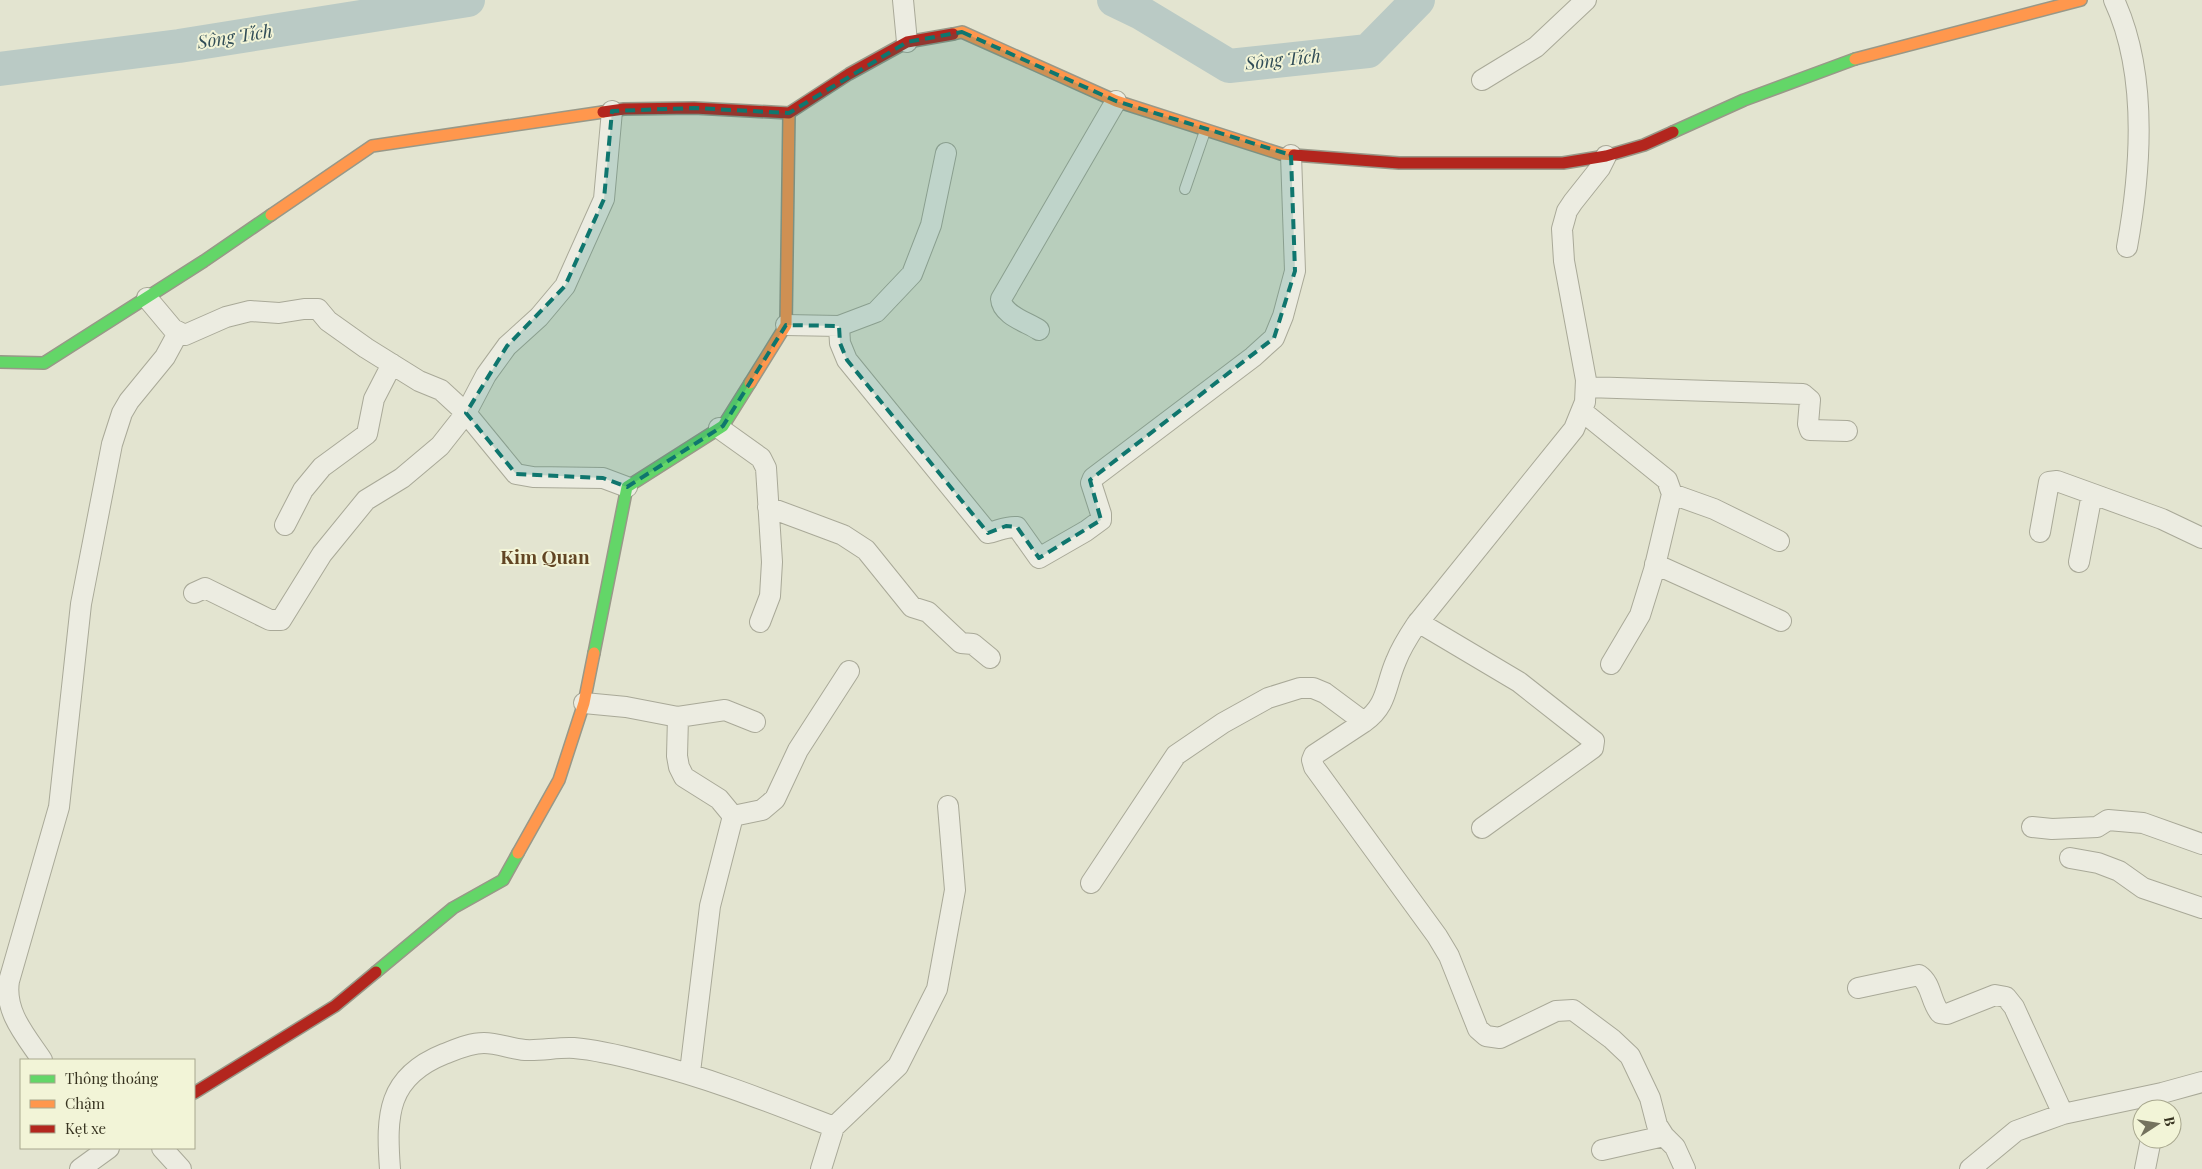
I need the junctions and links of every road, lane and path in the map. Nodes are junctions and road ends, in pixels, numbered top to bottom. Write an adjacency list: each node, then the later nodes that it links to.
1 (902, 0): 5 (street)
2 (1586, 0): 6 (street)
3 (2081, 0): 13 (street)
4 (2114, 0): 15 (street)
5 (906, 34): 7 (street); 9 (street)
6 (1482, 80)
7 (1116, 101): 10 (street); 19 (street)
8 (612, 111): 9 (street); 16 (street); 25 (street)
9 (788, 113): 17 (street)
10 (1205, 130): 12 (street); 14 (lane)
11 (946, 153): 18 (street)
12 (1292, 155): 13 (street); 18 (street)
13 (1606, 156): 23 (street)
14 (1185, 189)
15 (2127, 247)
16 (147, 298): 20 (street); 21 (street)
17 (786, 326): 18 (street); 26 (street)
18 (839, 326)
19 (1039, 330)
20 (178, 333): 22 (street); 59 (street)
21 (0, 362)
22 (392, 364): 25 (street); 32 (street)
23 (1586, 387): 24 (street); 27 (street)
24 (1583, 412): 29 (street); 41 (street)
25 (466, 413): 28 (street); 38 (street)
26 (719, 428): 28 (street); 31 (street)
27 (1847, 432)
28 (626, 486): 45 (street)
29 (1672, 494): 35 (street); 37 (street)
30 (2092, 494): 33 (street); 34 (street); 36 (street)
31 (768, 507): 40 (street); 42 (street)
32 (285, 525)
33 (2040, 532)
34 (2202, 538)
35 (1779, 540)
36 (2079, 562)
37 (1655, 564): 39 (street); 43 (street)
38 (194, 594)
39 (1781, 621)
40 (760, 622)
41 (1418, 622): 48 (street); 52 (street)
42 (990, 658)
43 (1611, 664)
44 (849, 671): 50 (street)
45 (584, 703): 46 (street); 62 (street)
46 (678, 717): 47 (street); 50 (street)
47 (756, 722)
48 (1364, 722): 55 (street); 67 (street)
49 (948, 806): 66 (street)
50 (733, 816): 60 (street)
51 (2032, 827): 53 (street)
52 (1482, 828)
53 (2202, 844)
54 (2070, 858): 57 (street)
55 (1091, 883)
56 (2202, 902): 57 (street)
57 (2202, 908)
58 (1858, 988): 65 (street)
59 (41, 1059)
60 (690, 1072): 66 (street); 74 (street)
61 (2202, 1082): 63 (street)
62 (195, 1092)
63 (2164, 1099)
64 (2132, 1105): 65 (street)
65 (2063, 1114): 77 (street)
66 (834, 1127): 75 (street)
67 (1664, 1136): 71 (street); 76 (street)
68 (103, 1149): 72 (street)
69 (163, 1149): 73 (street)
70 (2149, 1149): 78 (street)
71 (1602, 1150)
72 (80, 1169)
73 (181, 1169)
74 (390, 1169)
75 (821, 1169)
76 (1685, 1169)
77 (1970, 1169)
78 (2145, 1169)

